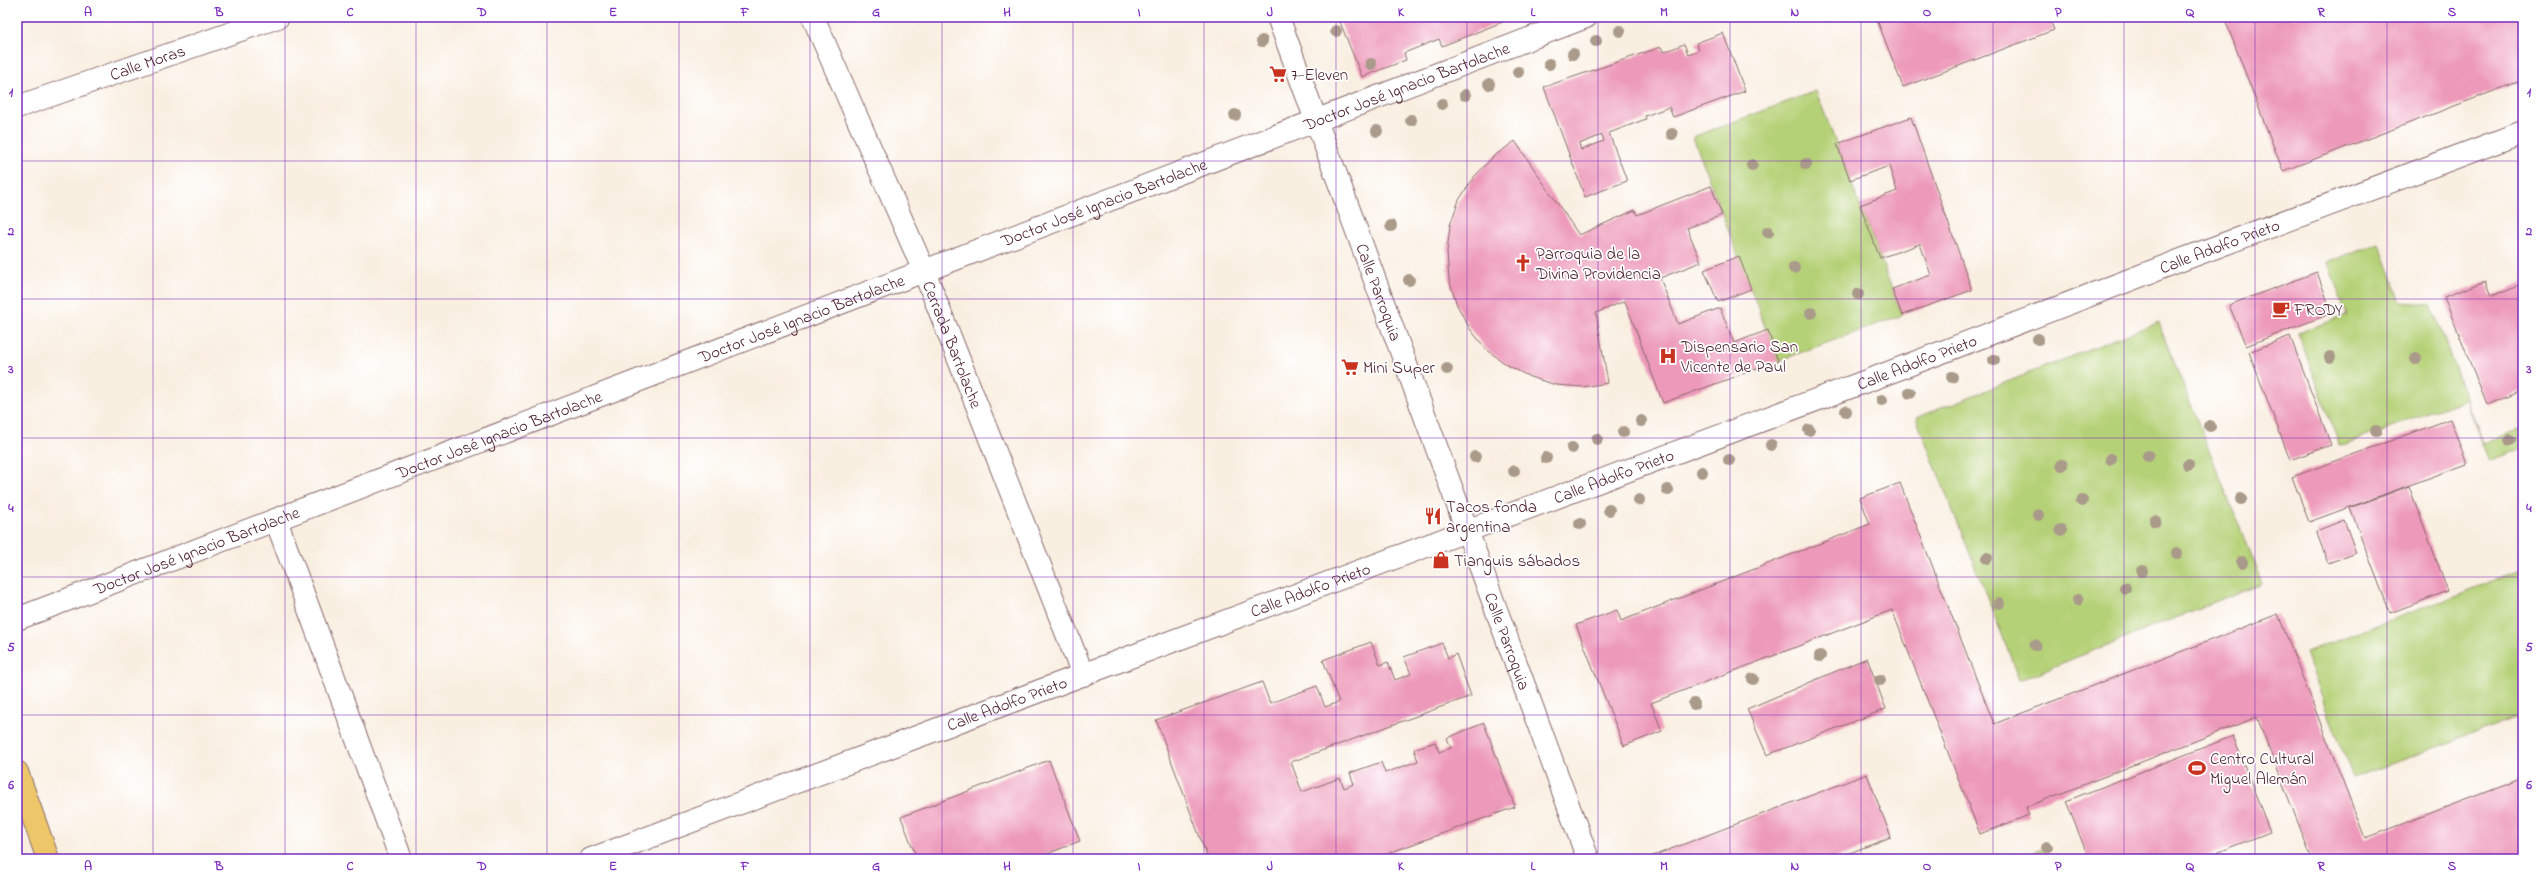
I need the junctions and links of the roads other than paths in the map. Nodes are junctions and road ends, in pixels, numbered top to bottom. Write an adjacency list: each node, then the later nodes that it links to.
1 (278, 17): 5 (street, Calle Moras)
2 (812, 17): 8 (street, Cerrada Bartolache)
3 (1278, 17): 6 (street, Calle Parroquia)
4 (1586, 17): 6 (street, Doctor José Ignacio Bartolache)
5 (17, 107)
6 (1315, 120): 8 (street, Doctor José Ignacio Bartolache); 10 (street, Calle Parroquia)
7 (2523, 132): 10 (street, Calle Adolfo Prieto)
8 (924, 271): 9 (street, Doctor José Ignacio Bartolache); 12 (street, Cerrada Bartolache)
9 (276, 520): 11 (street, Doctor José Ignacio Bartolache); 15 (street)
10 (1467, 530): 12 (street, Calle Adolfo Prieto); 17 (street, Calle Parroquia)
11 (17, 619)
12 (1083, 675): 16 (street, Calle Adolfo Prieto)
13 (17, 772): 14 (main road)
14 (48, 859)
15 (401, 859)
16 (591, 859)
17 (1588, 859)

